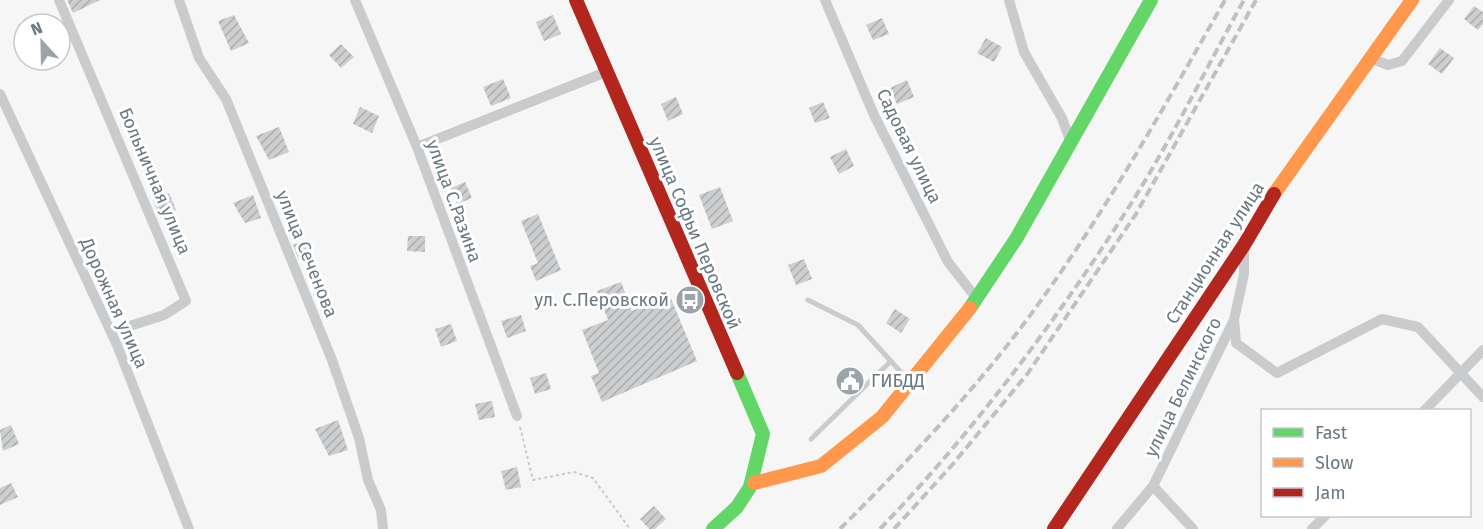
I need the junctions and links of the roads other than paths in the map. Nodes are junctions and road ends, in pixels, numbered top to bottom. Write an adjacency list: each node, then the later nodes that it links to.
1 (59, 0): 19 (street, Больничная улица)
2 (179, 0): 32 (street, улица Сеченова)
3 (355, 0): 14 (street, улица С.Разина)
4 (576, 0): 11 (main road, улица Софьи Перовской)
5 (825, 0): 16 (street, Садовая улица)
6 (1009, 0): 13 (street)
7 (1151, 0): 13 (main road)
8 (1412, 0): 10 (main road, Станционная улица)
9 (1449, 0): 10 (street)
10 (1370, 58): 15 (main road, Станционная улица)
11 (606, 72): 14 (street); 28 (main road, улица Софьи Перовской)
12 (0, 93): 19 (street, Дорожная улица)
13 (1071, 143): 16 (main road)
14 (417, 147): 26 (street, улица С.Разина)
15 (1244, 245): 18 (street, улица Белинского); 34 (main road, Станционная улица)
16 (977, 299): 23 (main road)
17 (808, 300): 21 (lane)
18 (1234, 320): 22 (street); 29 (street, улица Белинского)
19 (111, 332): 31 (street, Дорожная улица)
20 (1483, 350): 22 (street)
21 (891, 361): 23 (lane); 27 (lane)
22 (1461, 374): 24 (street); 25 (street)
23 (910, 382): 28 (main road)
24 (1483, 397)
25 (1427, 409)
26 (517, 416)
27 (811, 439)
28 (754, 483): 33 (main road)
29 (1153, 486): 35 (street, улица Белинского); 36 (street)
30 (1324, 517): 37 (street)
31 (189, 529)
32 (383, 529)
33 (713, 529)
34 (1054, 529)
35 (1117, 529)
36 (1193, 529)
37 (1312, 529)

